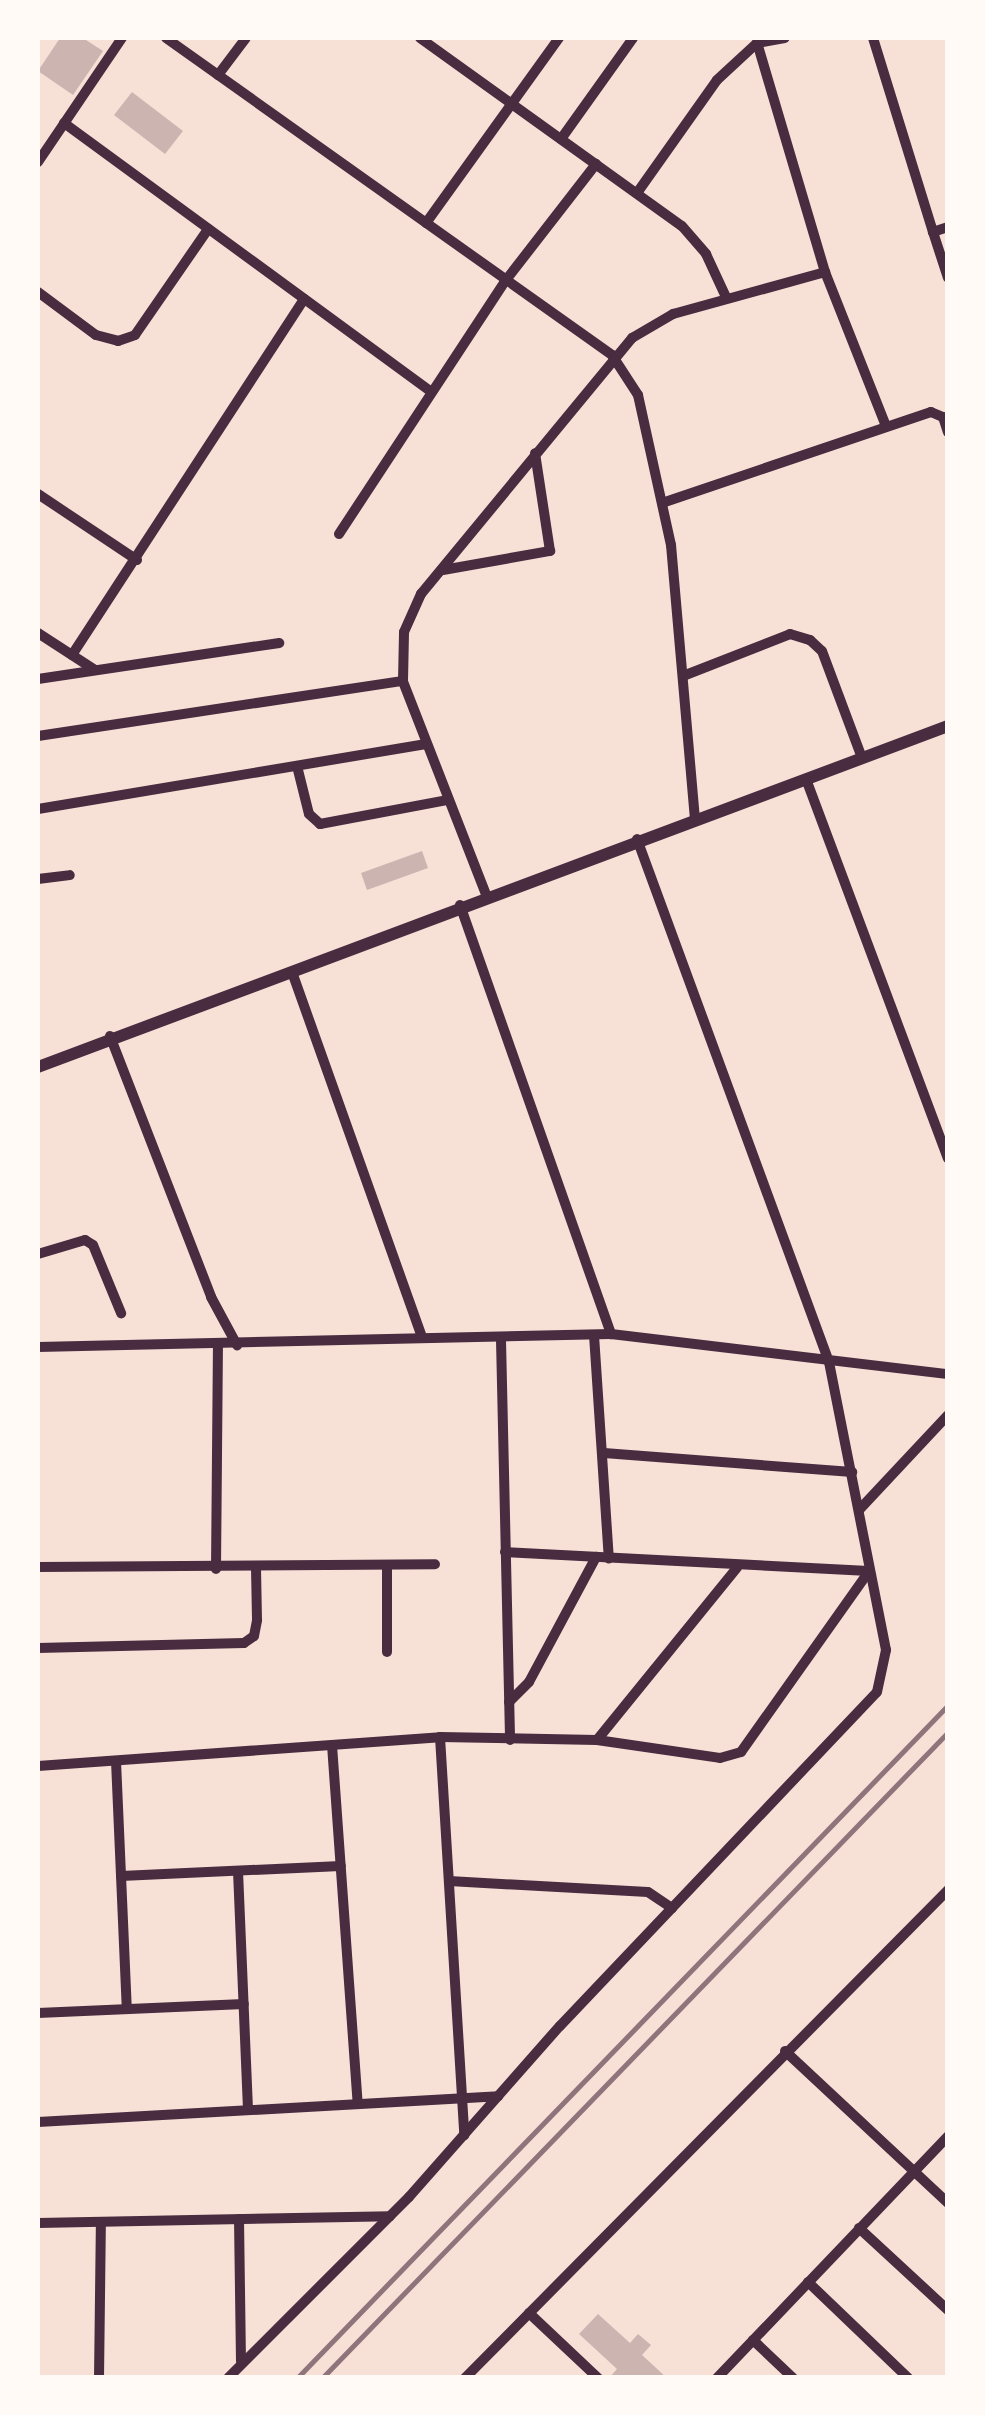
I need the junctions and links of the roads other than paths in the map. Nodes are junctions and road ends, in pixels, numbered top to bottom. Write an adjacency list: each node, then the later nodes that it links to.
1 (122, 38): 12 (street)
2 (166, 38): 10 (street)
3 (246, 38): 10 (street)
4 (420, 38): 11 (street)
5 (559, 38): 11 (street)
6 (633, 38): 13 (street)
7 (785, 38): 9 (street)
8 (872, 38): 20 (street)
9 (757, 43): 16 (street); 21 (street)
10 (218, 75): 17 (street)
11 (512, 103): 13 (street); 17 (street)
12 (64, 123): 14 (street); 19 (street)
13 (562, 139): 15 (street)
14 (38, 162)
15 (596, 164): 16 (street); 23 (street)
16 (637, 193): 25 (street)
17 (426, 223): 23 (street)
18 (948, 227): 20 (street)
19 (208, 229): 24 (street); 26 (street)
20 (933, 232): 22 (street)
21 (824, 272): 25 (street); 30 (street)
22 (948, 278)
23 (506, 280): 27 (street); 28 (street)
24 (38, 292)
25 (726, 297): 27 (street)
26 (304, 300): 28 (street); 36 (street)
27 (612, 355): 32 (street); 34 (street)
28 (431, 392): 35 (street)
29 (945, 416): 30 (street); 31 (street)
30 (886, 426): 34 (street)
31 (948, 432)
32 (535, 453): 37 (street); 37 (street)
33 (38, 494): 36 (street)
34 (662, 502): 42 (street)
35 (339, 534)
36 (137, 560): 40 (street)
37 (442, 571): 44 (street)
38 (38, 633): 40 (street)
39 (279, 643): 41 (street)
40 (72, 655): 41 (street)
41 (96, 670): 43 (street)
42 (682, 676): 48 (street); 53 (street)
43 (38, 679)
44 (403, 681): 46 (street); 47 (street)
45 (948, 726): 48 (street)
46 (38, 736)
47 (424, 744): 49 (street); 51 (street)
48 (862, 758): 50 (street)
49 (296, 766): 51 (street); 52 (street)
50 (806, 780): 53 (street); 62 (street)
51 (447, 800): 57 (street)
52 (38, 809)
53 (696, 818): 54 (street)
54 (637, 838): 57 (street); 72 (street)
55 (70, 875): 56 (street)
56 (38, 880)
57 (487, 897): 58 (street)
58 (460, 905): 59 (street); 65 (street)
59 (292, 972): 60 (street); 67 (street)
60 (110, 1036): 61 (street); 69 (street)
61 (38, 1067)
62 (948, 1158)
63 (38, 1254): 64 (street)
64 (120, 1313)
65 (611, 1334): 66 (street); 72 (street)
66 (594, 1335): 68 (street); 75 (street)
67 (422, 1338): 68 (street); 69 (street)
68 (501, 1340): 78 (street)
69 (237, 1344): 70 (street)
70 (218, 1346): 71 (street); 86 (street)
71 (38, 1347)
72 (829, 1362): 73 (street); 76 (street)
73 (948, 1374)
74 (948, 1415): 77 (street)
75 (604, 1452): 76 (street); 80 (street)
76 (852, 1472): 77 (street)
77 (860, 1510): 87 (street)
78 (506, 1552): 79 (street); 90 (street)
79 (596, 1557): 80 (street); 90 (street)
80 (609, 1558): 85 (street)
81 (435, 1564): 83 (street)
82 (38, 1566): 86 (street)
83 (387, 1566): 84 (street); 89 (street)
84 (256, 1568): 86 (street); 88 (street)
85 (737, 1568): 87 (street); 93 (street)
86 (216, 1569)
87 (869, 1570): 93 (street); 102 (street)
88 (38, 1648)
89 (387, 1652)
90 (509, 1702): 92 (street)
91 (440, 1737): 92 (street); 94 (street); 100 (street)
92 (510, 1740): 93 (street)
93 (597, 1740)
94 (332, 1745): 95 (street); 97 (street)
95 (116, 1761): 96 (street); 99 (street)
96 (38, 1766)
97 (340, 1866): 98 (street); 109 (street)
98 (238, 1871): 99 (street); 103 (street)
99 (121, 1876): 104 (street)
100 (448, 1881): 102 (street); 108 (street)
101 (948, 1890): 106 (street)
102 (672, 1908): 107 (street)
103 (244, 2004): 104 (street); 110 (street)
104 (127, 2009): 105 (street)
105 (38, 2013)
106 (785, 2051): 114 (street); 123 (street)
107 (498, 2096): 108 (street); 112 (street)
108 (463, 2098): 109 (street); 112 (street)
109 (358, 2104): 110 (street)
110 (248, 2110): 111 (street)
111 (38, 2122)
112 (464, 2135): 116 (street)
113 (948, 2136): 114 (street)
114 (914, 2171): 115 (street); 120 (street)
115 (948, 2203)
116 (390, 2216): 117 (street); 125 (street)
117 (239, 2219): 118 (street); 125 (street)
118 (100, 2222): 119 (street); 126 (street)
119 (38, 2223)
120 (860, 2228): 121 (street); 122 (street)
121 (808, 2282): 124 (street); 132 (street)
122 (948, 2310)
123 (529, 2313): 128 (street); 129 (street)
124 (753, 2340): 130 (street); 131 (street)
125 (241, 2361): 127 (street)
126 (99, 2378)
127 (228, 2378)
128 (465, 2378)
129 (598, 2378)
130 (717, 2378)
131 (793, 2378)
132 (908, 2378)

